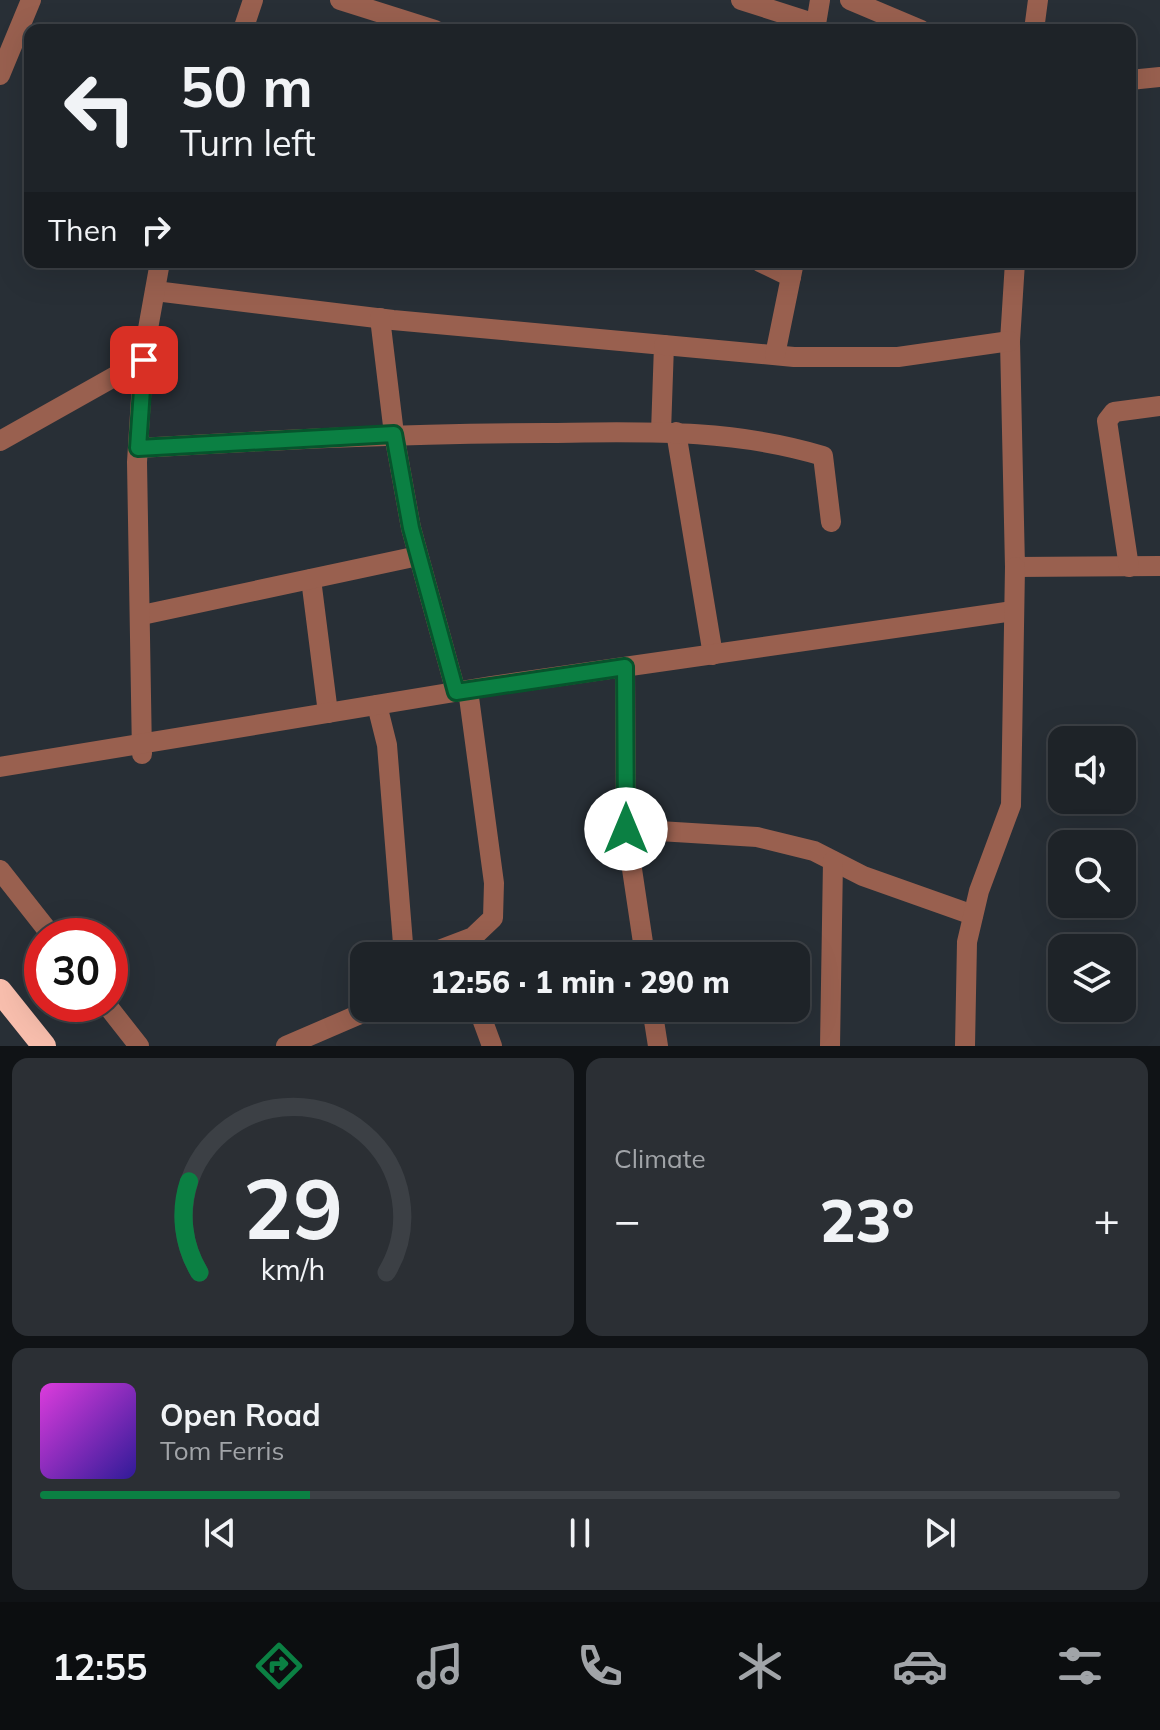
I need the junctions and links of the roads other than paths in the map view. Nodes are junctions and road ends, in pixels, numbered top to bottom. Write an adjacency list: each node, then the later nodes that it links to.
1 (31, 0): 8 (street)
2 (253, 0): 9 (street)
3 (340, 0): 10 (street)
4 (741, 0): 11 (street)
5 (820, 0): 12 (street)
6 (850, 0): 13 (street)
7 (1038, 0): 14 (street)
8 (26, 24)
9 (245, 24)
10 (400, 24)
11 (808, 24)
12 (816, 24)
13 (907, 24)
14 (1035, 24)
15 (23, 36): 16 (street)
16 (0, 75)
17 (1160, 77): 18 (street)
18 (1136, 79)
19 (159, 268): 22 (street)
20 (1015, 268): 24 (street)
21 (792, 270): 26 (street)
22 (155, 291): 23 (street); 27 (street)
23 (380, 318): 25 (street); 30 (street)
24 (1010, 341): 26 (street); 36 (street)
25 (664, 345): 26 (street); 29 (street)
26 (775, 355)
27 (144, 360): 31 (street); 32 (street)
28 (1160, 406): 37 (street)
29 (668, 432): 30 (street); 33 (street); 41 (street)
30 (394, 434): 32 (street); 34 (street)
31 (0, 441)
32 (138, 448): 40 (street)
33 (831, 522)
34 (418, 556): 38 (street); 43 (street)
35 (1160, 566): 37 (street)
36 (1015, 567): 37 (street); 39 (street)
37 (1129, 567)
38 (311, 579): 40 (street); 45 (street)
39 (1013, 611): 41 (street); 51 (street)
40 (142, 615): 46 (street)
41 (713, 655): 42 (street)
42 (625, 667): 43 (street); 48 (street)
43 (462, 691): 44 (street); 54 (street)
44 (377, 705): 45 (street); 53 (street)
45 (328, 713): 46 (street)
46 (142, 748): 47 (street)
47 (0, 767)
48 (626, 829): 49 (street); 55 (street)
49 (833, 861): 51 (street); 66 (street)
50 (0, 870): 52 (street)
51 (973, 915): 67 (street)
52 (38, 918)
53 (403, 942)
54 (460, 942)
55 (643, 942)
56 (0, 991): 61 (highway)
57 (350, 1018): 63 (street)
58 (120, 1022): 62 (street)
59 (483, 1022): 64 (street)
60 (654, 1022): 65 (street)
61 (44, 1046)
62 (139, 1046)
63 (286, 1046)
64 (492, 1046)
65 (658, 1046)
66 (830, 1046)
67 (965, 1046)

